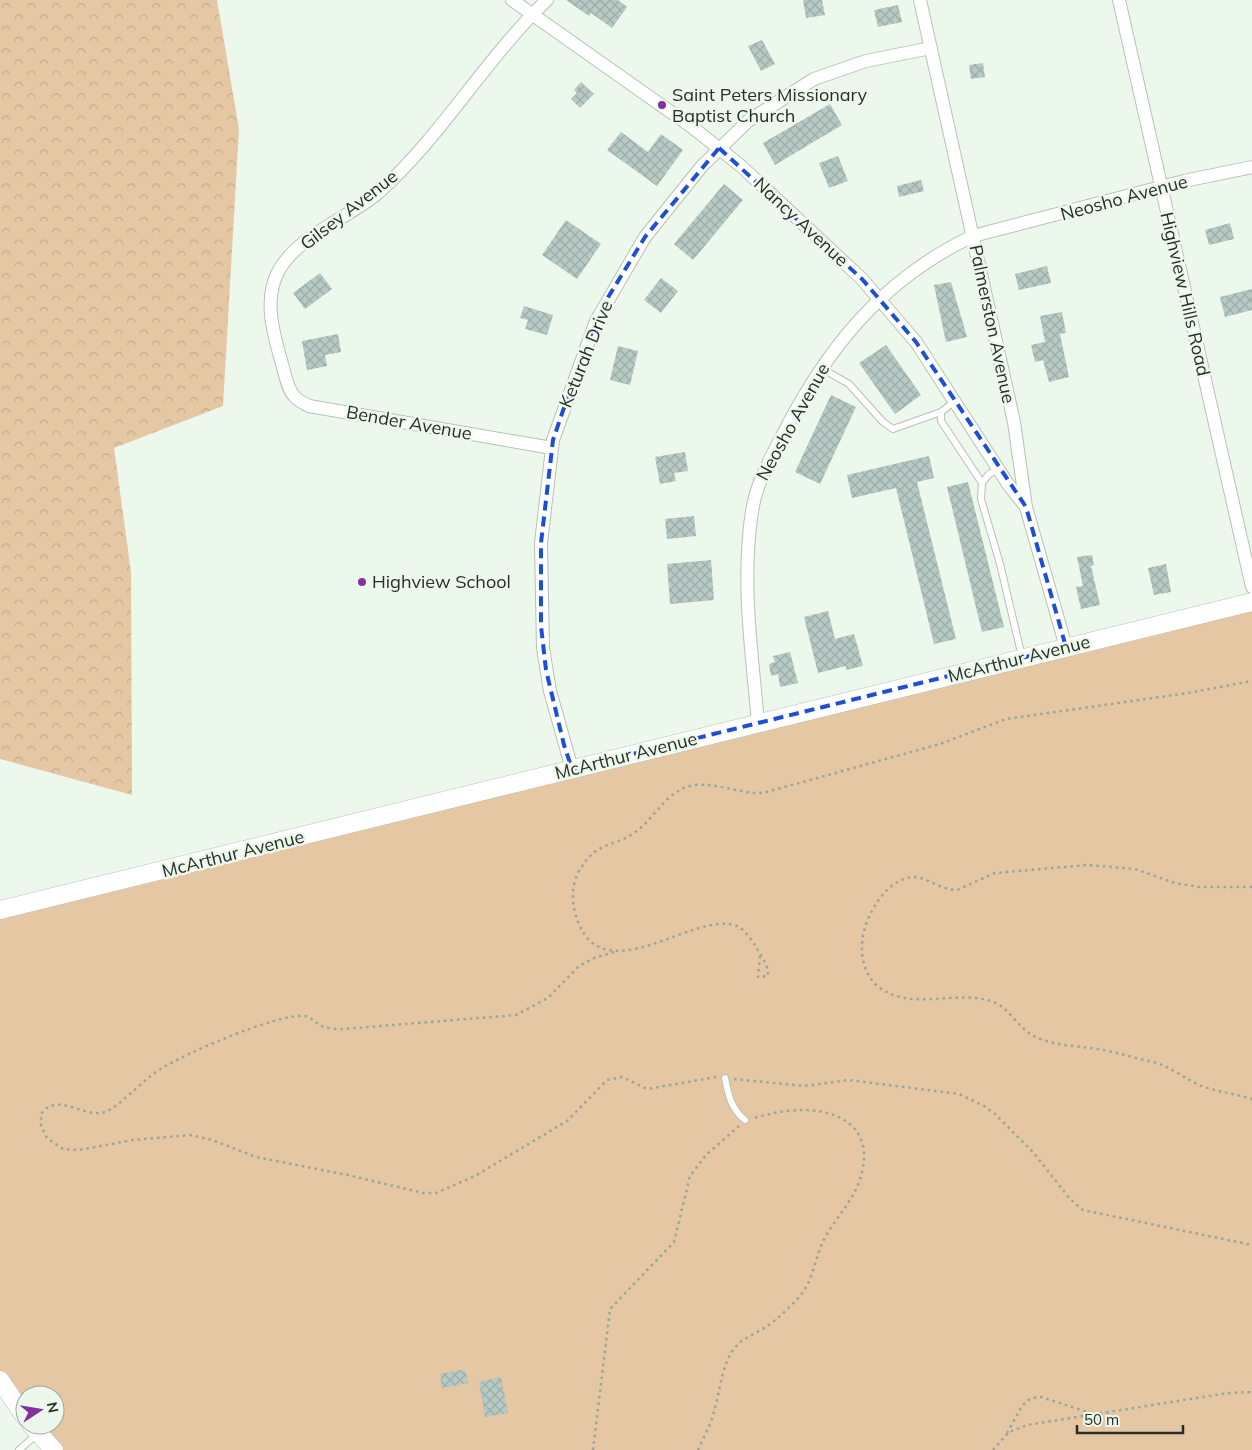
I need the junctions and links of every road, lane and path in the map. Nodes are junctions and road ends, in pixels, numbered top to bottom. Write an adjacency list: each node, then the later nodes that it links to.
1 (512, 0): 5 (street, Nancy Avenue)
2 (547, 0): 5 (street, Gilsey Avenue)
3 (920, 0): 6 (street, Palmerston Avenue)
4 (1119, 0): 9 (street, Highview Hills Road)
5 (532, 14): 7 (street, Nancy Avenue); 13 (street, Gilsey Avenue)
6 (931, 48): 7 (street, Keturah Drive); 10 (street, Palmerston Avenue)
7 (719, 148): 11 (street, Nancy Avenue); 16 (street, Keturah Drive)
8 (1252, 167): 9 (street, Neosho Avenue)
9 (1161, 188): 10 (street, Neosho Avenue); 20 (street, Highview Hills Road)
10 (973, 236): 11 (street, Neosho Avenue); 19 (street, Palmerston Avenue)
11 (879, 298): 12 (street, Neosho Avenue); 14 (street, Nancy Avenue)
12 (821, 368): 15 (lane); 25 (street, Neosho Avenue)
13 (284, 373): 16 (street, Bender Avenue)
14 (956, 401): 15 (lane); 17 (street, Nancy Avenue)
15 (941, 412): 18 (lane)
16 (552, 448): 26 (street, Keturah Drive)
17 (999, 469): 18 (lane); 19 (street, Nancy Avenue)
18 (982, 483): 23 (lane)
19 (1026, 507): 22 (street, Palmerston Avenue)
20 (1252, 587)
21 (1252, 602): 22 (street, McArthur Avenue)
22 (1066, 647): 23 (street, McArthur Avenue)
23 (1022, 658): 25 (street, McArthur Avenue)
24 (1252, 681): 29 (path)
25 (758, 723): 26 (street, McArthur Avenue)
26 (572, 769): 28 (street, McArthur Avenue)
27 (1252, 887): 32 (path)
28 (0, 910)
29 (614, 952): 30 (path); 31 (path)
30 (760, 956): 30 (path)
31 (725, 1078): 33 (lane); 34 (path)
32 (1252, 1099)
33 (745, 1120): 44 (path); 45 (path)
34 (1252, 1245)
35 (0, 1380): 37 (street)
36 (1252, 1392): 38 (path)
37 (15, 1402)
38 (1096, 1415): 39 (path); 39 (path)
39 (1007, 1434): 46 (path)
40 (30, 1435): 42 (lane)
41 (40, 1435): 43 (street)
42 (19, 1450)
43 (54, 1450)
44 (593, 1450)
45 (698, 1450)
46 (993, 1450)

